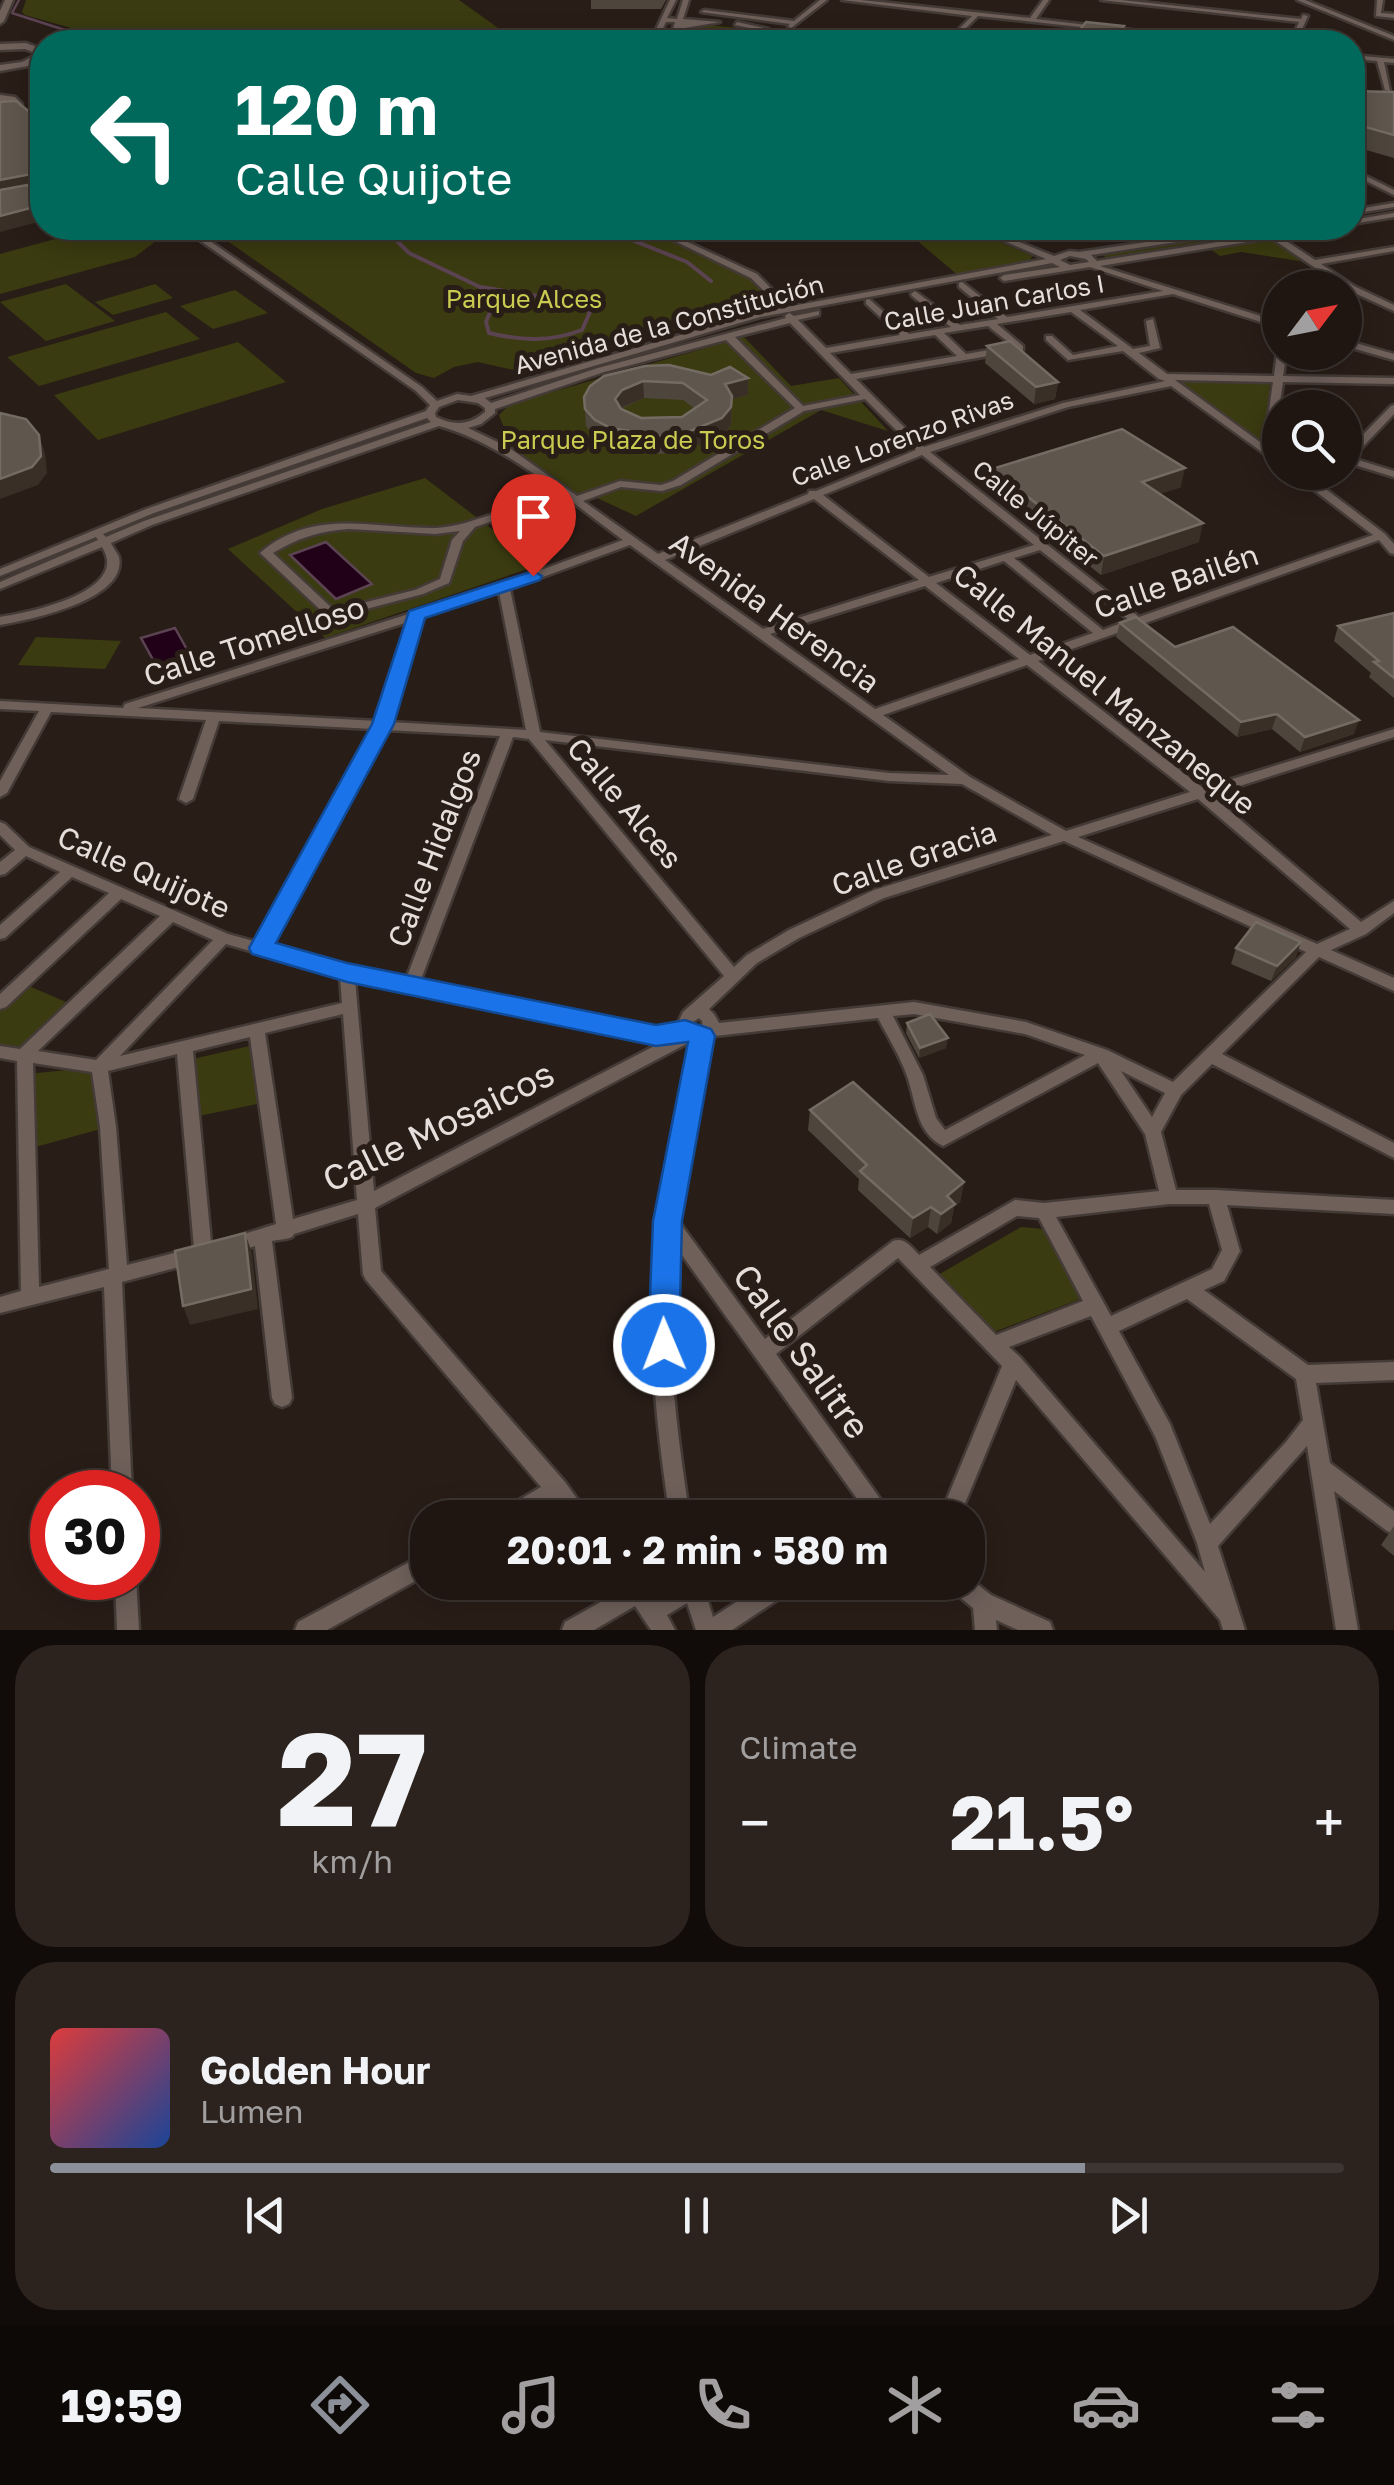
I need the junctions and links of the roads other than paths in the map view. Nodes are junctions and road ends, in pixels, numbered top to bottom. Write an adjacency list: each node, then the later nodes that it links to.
1 (9, 0): 19 (street)
2 (673, 0): 17 (street)
3 (686, 0): 12 (street)
4 (824, 0): 23 (street)
5 (845, 0): 11 (street)
6 (1046, 0): 18 (street)
7 (1104, 0): 13 (street)
8 (1194, 0): 13 (street)
9 (1300, 0): 15 (street)
10 (1380, 0): 16 (street)
11 (863, 1): 14 (street)
12 (683, 9): 22 (street); 23 (street)
13 (1189, 9): 20 (street)
14 (977, 14): 18 (street); 28 (street)
15 (1340, 16): 20 (street); 31 (street)
16 (1394, 16)
17 (664, 20): 22 (street); 24 (street)
18 (1032, 20): 29 (street)
19 (0, 21)
20 (1303, 21): 30 (street)
21 (717, 22): 22 (street); 22 (street); 26 (street)
22 (679, 23): 25 (street)
23 (795, 23): 27 (street)
24 (659, 30)
25 (676, 30)
26 (760, 30)
27 (788, 30)
28 (961, 30)
29 (1123, 30)
30 (1298, 30)
31 (1394, 38)
32 (2, 46): 33 (street)
33 (30, 49)
34 (1365, 58): 35 (street)
35 (1380, 59): 36 (street); 39 (street)
36 (1394, 61)
37 (30, 62): 38 (street)
38 (1, 68)
39 (1387, 98)
40 (1365, 178): 41 (street)
41 (1394, 193)
42 (30, 195): 43 (street)
43 (0, 202)
44 (1394, 205): 45 (street)
45 (1365, 210)
46 (1394, 215): 47 (street)
47 (1365, 220)
48 (203, 240): 92 (street, Avenida Herencia)
49 (678, 240): 70 (street, Calle Júpiter)
50 (1009, 240): 55 (street)
51 (1033, 240): 57 (street)
52 (1176, 240): 58 (street)
53 (1242, 240): 62 (street)
54 (1279, 240): 60 (street)
55 (1029, 248): 59 (street); 61 (street)
56 (1394, 250): 60 (street)
57 (1069, 253): 58 (street); 59 (street, Avenida de la Constitución)
58 (1082, 254): 62 (street)
59 (1053, 260): 61 (street, Avenida de la Constitución); 63 (street)
60 (1313, 263): 68 (street)
61 (1025, 264): 70 (street, Avenida de la Constitución)
62 (1094, 265): 63 (street, Avenida de la Constitución); 65 (street)
63 (1069, 268): 64 (street, Avenida de la Constitución)
64 (962, 285): 66 (street, Avenida de la Constitución); 72 (street)
65 (1171, 292): 69 (street, Calle Juan Carlos I); 71 (street)
66 (915, 294): 67 (street, Avenida de la Constitución); 75 (street)
67 (868, 302): 70 (street, Avenida de la Constitución); 78 (street)
68 (1394, 308)
69 (1073, 309): 72 (street, Calle Juan Carlos I); 82 (street)
70 (784, 310): 77 (street, Avenida de la Constitución); 83 (street, Calle Júpiter); 96 (street, Avenida de la Constitución)
71 (1262, 319)
72 (1005, 320): 74 (street, Calle Juan Carlos I)
73 (1150, 320): 82 (street)
74 (990, 323): 75 (street, Calle Juan Carlos I); 84 (street)
75 (958, 328): 76 (street, Calle Juan Carlos I)
76 (936, 332): 78 (street, Calle Juan Carlos I); 84 (street)
77 (727, 335): 98 (street); 99 (street, Avenida de la Constitución)
78 (906, 336): 80 (street, Calle Juan Carlos I)
79 (1049, 338): 82 (street)
80 (886, 340): 83 (street, Calle Juan Carlos I); 86 (street)
81 (1362, 348): 85 (street)
82 (1126, 350): 90 (street)
83 (825, 351): 88 (street, Calle Júpiter)
84 (964, 357): 86 (street)
85 (1394, 357)
86 (911, 366): 88 (street)
87 (1278, 370): 89 (street)
88 (848, 376): 94 (street, Calle Júpiter)
89 (1276, 379): 90 (street, Calle Lorenzo Rivas); 91 (street, Calle Lorenzo Rivas); 93 (street)
90 (1166, 380): 104 (street, Calle Lorenzo Rivas); 105 (street)
91 (1394, 382)
92 (419, 389): 95 (street, Avenida Herencia); 100 (street, Avenida Herencia)
93 (1275, 390)
94 (868, 396): 98 (street); 104 (street, Calle Júpiter)
95 (457, 397): 96 (street, Avenida Herencia); 100 (street, Avenida Herencia)
96 (474, 398): 99 (street, Avenida Herencia)
97 (1394, 408): 102 (street)
98 (801, 409): 110 (street)
99 (489, 412): 101 (street, Avenida Herencia); 103 (street)
100 (434, 414): 101 (street, Avenida Herencia); 113 (street, Avenida Herencia)
101 (456, 426): 103 (street, Avenida Herencia)
102 (1362, 441)
103 (504, 448): 110 (street, Avenida Herencia)
104 (922, 450): 109 (street, Calle Lorenzo Rivas); 116 (street, Calle Júpiter)
105 (1262, 450)
106 (1362, 464): 107 (street)
107 (1394, 474)
108 (1319, 490): 115 (street)
109 (813, 493): 118 (street, Calle Lorenzo Rivas); 120 (street, Calle Manuel Manzaneque)
110 (576, 500): 114 (street, Avenida Herencia)
111 (496, 516): 112 (street)
112 (470, 527): 112 (street)
113 (101, 537): 119 (street, Avenida Herencia); 121 (street, Avenida Herencia); 124 (street)
114 (631, 541): 118 (street, Avenida Herencia); 122 (street, Calle Tomelloso)
115 (1389, 541): 125 (street, Calle Bailén)
116 (1041, 546): 117 (street); 125 (street, Calle Júpiter)
117 (1006, 557): 120 (street); 127 (street)
118 (657, 559): 126 (street, Avenida Herencia)
119 (0, 573)
120 (930, 581): 126 (street); 128 (street, Calle Manuel Manzaneque)
121 (0, 586)
122 (504, 586): 123 (street, Calle Tomelloso); 137 (street, Calle Alces)
123 (416, 615): 131 (street, Calle Tomelloso); 134 (street)
124 (0, 620)
125 (1137, 621): 127 (street, Calle Bailén)
126 (758, 634): 132 (street, Avenida Herencia)
127 (1102, 634): 128 (street, Calle Bailén)
128 (1028, 658): 132 (street, Calle Bailén); 140 (street, Calle Manuel Manzaneque)
129 (0, 705): 130 (street)
130 (47, 708): 131 (street); 139 (street)
131 (118, 710): 133 (street)
132 (874, 714): 138 (street, Avenida Herencia)
133 (214, 716): 134 (street); 141 (street)
134 (383, 724): 135 (street); 153 (street)
135 (508, 732): 137 (street); 157 (street, Calle Hidalgos)
136 (1394, 732): 140 (street, Calle Gracia)
137 (534, 736): 138 (street); 156 (street, Calle Alces)
138 (965, 780): 143 (street, Avenida Herencia)
139 (0, 792)
140 (1198, 792): 143 (street, Calle Gracia); 150 (street, Calle Manuel Manzaneque)
141 (186, 799)
142 (0, 827): 144 (street, Calle Quijote)
143 (1067, 836): 154 (street, Avenida Herencia); 156 (street, Calle Gracia)
144 (24, 850): 145 (street); 146 (street, Calle Quijote)
145 (0, 870)
146 (70, 871): 147 (street, Calle Quijote); 151 (street)
147 (118, 893): 149 (street, Calle Quijote); 159 (street)
148 (1394, 906): 150 (street)
149 (172, 914): 152 (street, Calle Quijote); 166 (street)
150 (1361, 930): 154 (street)
151 (0, 934)
152 (222, 938): 153 (street, Calle Quijote); 169 (street)
153 (261, 948): 155 (street, Calle Quijote)
154 (1316, 952): 158 (street, Avenida Herencia); 168 (street)
155 (347, 973): 157 (street, Calle Quijote); 160 (street)
156 (732, 975): 162 (street, Calle Gracia)
157 (412, 984): 162 (street, Calle Quijote)
158 (1394, 984)
159 (0, 1003)
160 (349, 1007): 163 (street); 175 (street)
161 (883, 1012): 162 (street, Calle Quijote); 167 (street, Calle Quijote); 167 (street)
162 (698, 1027): 175 (street, Calle Mosaicos); 178 (street, Calle Gracia)
163 (258, 1032): 164 (street); 179 (street)
164 (184, 1049): 169 (street); 181 (street)
165 (0, 1052): 166 (street)
166 (24, 1054): 169 (street); 185 (street)
167 (1101, 1054): 170 (street, Calle Quijote); 171 (street)
168 (1210, 1056): 170 (street); 172 (street)
169 (99, 1067): 183 (street)
170 (1175, 1090): 171 (street)
171 (1153, 1132): 173 (street)
172 (1394, 1151)
173 (1169, 1197): 174 (street); 177 (street)
174 (1216, 1197): 176 (street); 184 (street)
175 (364, 1206): 179 (street, Calle Mosaicos); 198 (street)
176 (1394, 1208)
177 (1044, 1210): 182 (street); 187 (street)
178 (668, 1221): 190 (street, Calle Salitre); 201 (street, Calle Gracia)
179 (286, 1232): 180 (street, Calle Mosaicos)
180 (264, 1238): 181 (street, Calle Mosaicos); 194 (street)
181 (203, 1253): 183 (street, Calle Mosaicos)
182 (916, 1266): 189 (street); 190 (street)
183 (116, 1276): 185 (street, Calle Mosaicos); 197 (street)
184 (1188, 1289): 188 (street); 193 (street)
185 (30, 1298): 186 (street, Calle Mosaicos)
186 (0, 1305)
187 (1096, 1305): 188 (street); 189 (street)
188 (1108, 1327): 205 (street)
189 (993, 1345): 191 (street)
190 (763, 1352): 202 (street, Calle Salitre)
191 (1013, 1362): 203 (street); 216 (street)
192 (1394, 1372): 193 (street)
193 (1305, 1374): 195 (street)
194 (282, 1398)
195 (1313, 1422): 196 (street); 205 (street)
196 (1320, 1468): 204 (street); 223 (street)
197 (121, 1470)
198 (558, 1488): 199 (street); 200 (street)
199 (537, 1500)
200 (567, 1500)
201 (677, 1500)
202 (866, 1500)
203 (956, 1500)
204 (1394, 1524)
205 (1207, 1543): 216 (street)
206 (410, 1572): 218 (street)
207 (127, 1600): 217 (street)
208 (617, 1600): 219 (street)
209 (644, 1600): 215 (street)
210 (678, 1600): 215 (street)
211 (698, 1600): 220 (street)
212 (758, 1600): 220 (street)
213 (978, 1600): 214 (street)
214 (983, 1604): 221 (street); 222 (street)
215 (658, 1621)
216 (1232, 1623)
217 (128, 1630)
218 (306, 1630)
219 (574, 1630)
220 (710, 1630)
221 (986, 1630)
222 (1042, 1630)
223 (1347, 1630)

